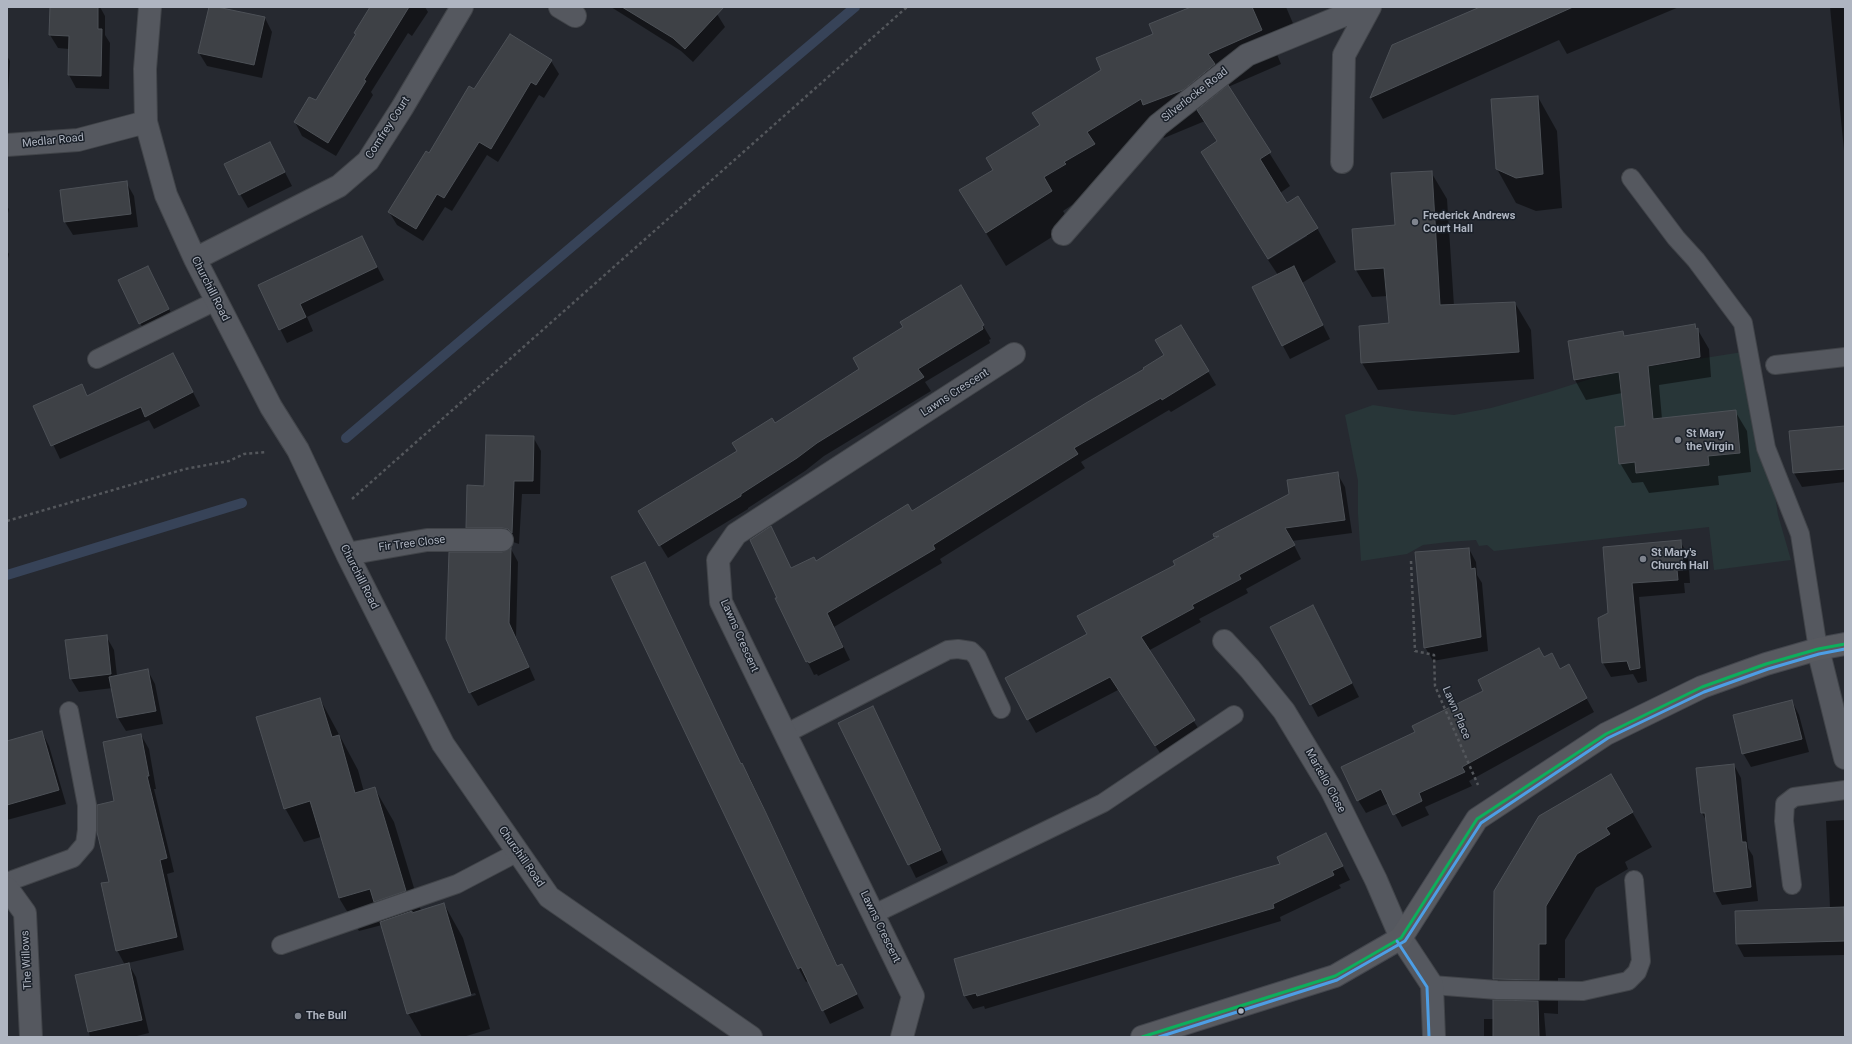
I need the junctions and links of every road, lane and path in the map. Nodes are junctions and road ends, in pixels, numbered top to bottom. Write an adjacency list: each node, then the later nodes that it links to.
1 (150, 7): 6 (street, Churchill Road)
2 (462, 7): 11 (street, Comfrey Court)
3 (907, 7): 18 (path)
4 (1364, 7): 10 (street, Silverlocke Road)
5 (1370, 7): 8 (street)
6 (146, 122): 7 (street, Medlar Road); 11 (street, Churchill Road)
7 (7, 145)
8 (1342, 162)
9 (1631, 178): 25 (lane)
10 (1063, 234)
11 (195, 259): 12 (street, Churchill Road)
12 (216, 301): 15 (lane); 18 (street, Churchill Road)
13 (1014, 354): 29 (street, Lawns Crescent)
14 (1845, 357): 16 (lane)
15 (97, 359)
16 (1775, 365)
17 (244, 454): 19 (path)
18 (328, 514): 21 (street, Churchill Road)
19 (7, 521)
20 (502, 540): 21 (street, Fir Tree Close)
21 (347, 554): 33 (street, Churchill Road)
22 (1411, 561): 32 (path, Lawn Place)
23 (1224, 641): 39 (street, Martello Close)
24 (1845, 644): 25 (main road)
25 (1818, 649): 30 (street); 32 (main road)
26 (1001, 709): 29 (lane)
27 (69, 711): 35 (lane)
28 (1234, 715): 38 (lane)
29 (786, 734): 38 (street, Lawns Crescent)
30 (1845, 758)
31 (1845, 790): 36 (lane)
32 (1489, 811): 39 (main road)
33 (518, 852): 40 (lane); 43 (street, Churchill Road)
34 (1634, 880): 41 (lane)
35 (7, 882)
36 (1792, 885)
37 (7, 888): 42 (street, The Willows)
38 (874, 914): 44 (street, Lawns Crescent)
39 (1401, 938): 41 (street, Martello Close); 45 (main road)
40 (281, 945)
41 (1432, 985): 46 (street)
42 (31, 1037)
43 (751, 1037)
44 (902, 1037)
45 (1142, 1037)
46 (1434, 1037)

